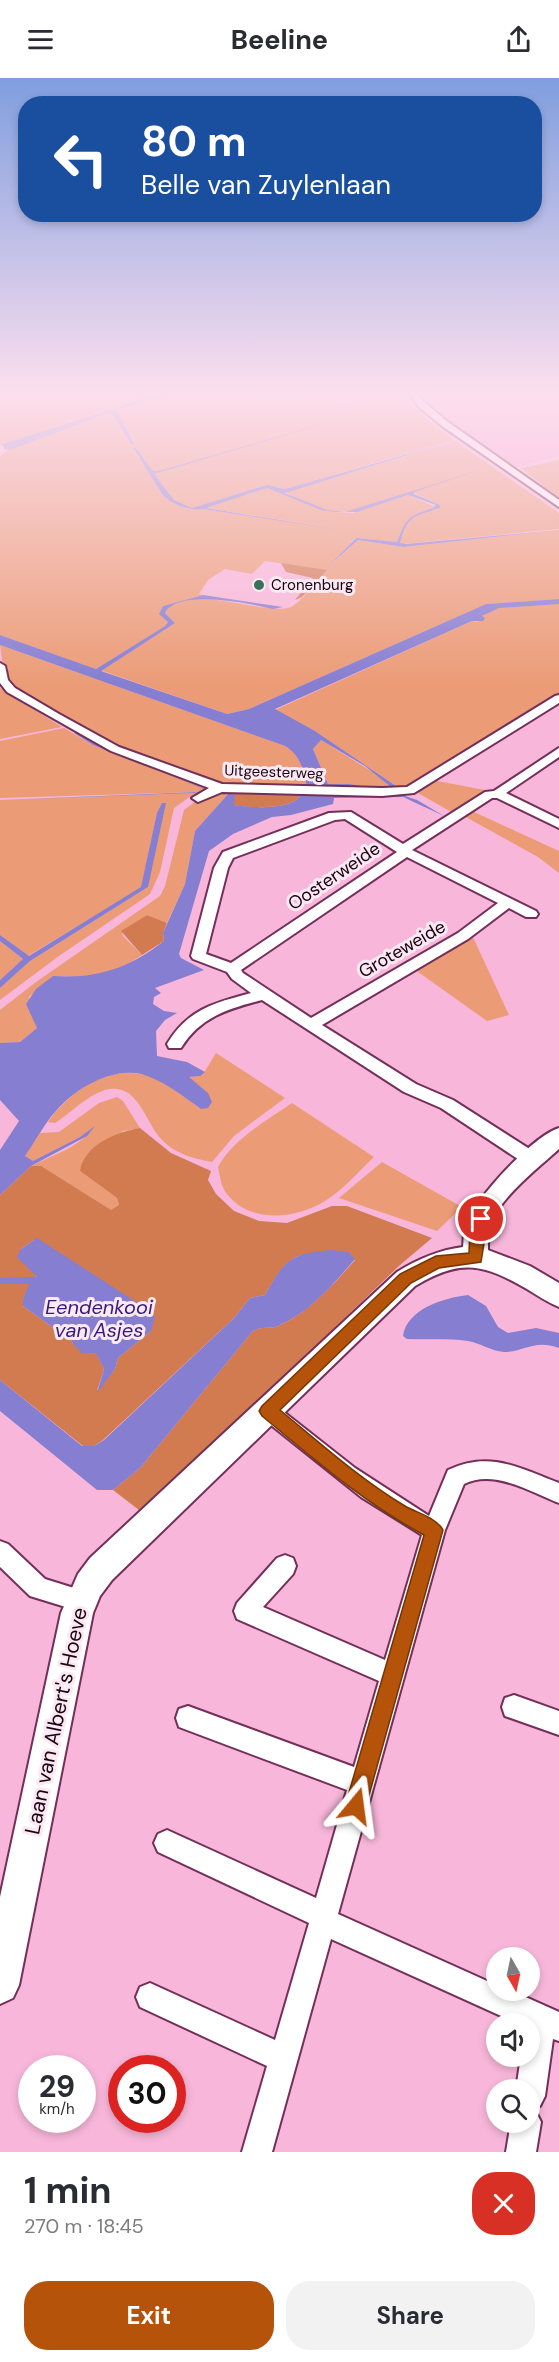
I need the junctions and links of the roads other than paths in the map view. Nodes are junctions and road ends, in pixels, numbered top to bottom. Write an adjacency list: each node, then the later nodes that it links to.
1 (539, 490): 2 (street)
2 (559, 504)
3 (0, 666): 6 (street, Uitgeesterweg)
4 (559, 698): 6 (street, Uitgeesterweg)
5 (559, 752): 7 (street)
6 (220, 788): 8 (street)
7 (499, 794): 9 (street); 10 (street)
8 (198, 798)
9 (559, 824)
10 (404, 851): 11 (street, Oosterweide); 13 (street, Oosterweide); 13 (street)
11 (507, 903): 12 (street, Oosterweide); 15 (street, Groteweide)
12 (531, 914)
13 (233, 969): 14 (street)
14 (264, 995): 15 (street); 16 (street)
15 (312, 1024): 18 (street)
16 (175, 1044)
17 (559, 1136): 18 (street)
18 (533, 1160): 19 (street)
19 (476, 1258): 20 (street, Laan van Albert's Hoeve); 21 (street, Laan van Albert's Hoeve)
20 (559, 1296)
21 (268, 1411): 23 (street); 26 (street, Laan van Albert's Hoeve)
22 (559, 1493): 23 (street)
23 (434, 1530): 27 (street)
24 (0, 1552): 26 (street)
25 (285, 1566): 27 (street)
26 (81, 1601): 34 (street, Laan van Albert's Hoeve)
27 (393, 1675): 31 (street)
28 (514, 1707): 30 (street)
29 (188, 1718): 31 (street)
30 (559, 1723)
31 (362, 1783): 33 (street)
32 (167, 1843): 33 (street)
33 (323, 1918): 36 (street); 37 (street)
34 (0, 1985)
35 (150, 1997): 37 (street)
36 (550, 2023): 38 (street)
37 (283, 2059): 40 (street)
38 (535, 2079)
39 (524, 2133): 41 (street)
40 (257, 2152)
41 (521, 2152)

